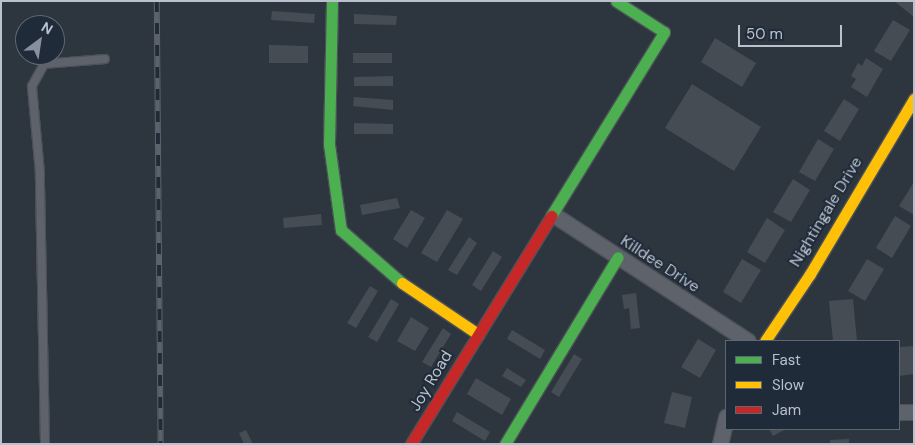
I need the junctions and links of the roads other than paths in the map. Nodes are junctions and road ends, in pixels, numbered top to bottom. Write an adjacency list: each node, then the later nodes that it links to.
1 (332, 1): 7 (street)
2 (616, 1): 5 (street, Joy Road)
3 (105, 60): 13 (lane)
4 (914, 99): 9 (street, Nightingale Drive)
5 (554, 216): 6 (street, Killdee Drive); 7 (street, Joy Road)
6 (618, 257): 8 (street, Killdee Drive); 15 (street)
7 (478, 334): 14 (street, Joy Road)
8 (746, 340)
9 (766, 340)
10 (900, 412): 11 (street)
11 (914, 412)
12 (725, 422): 16 (street)
13 (45, 444)
14 (412, 444)
15 (505, 444)
16 (720, 444)

